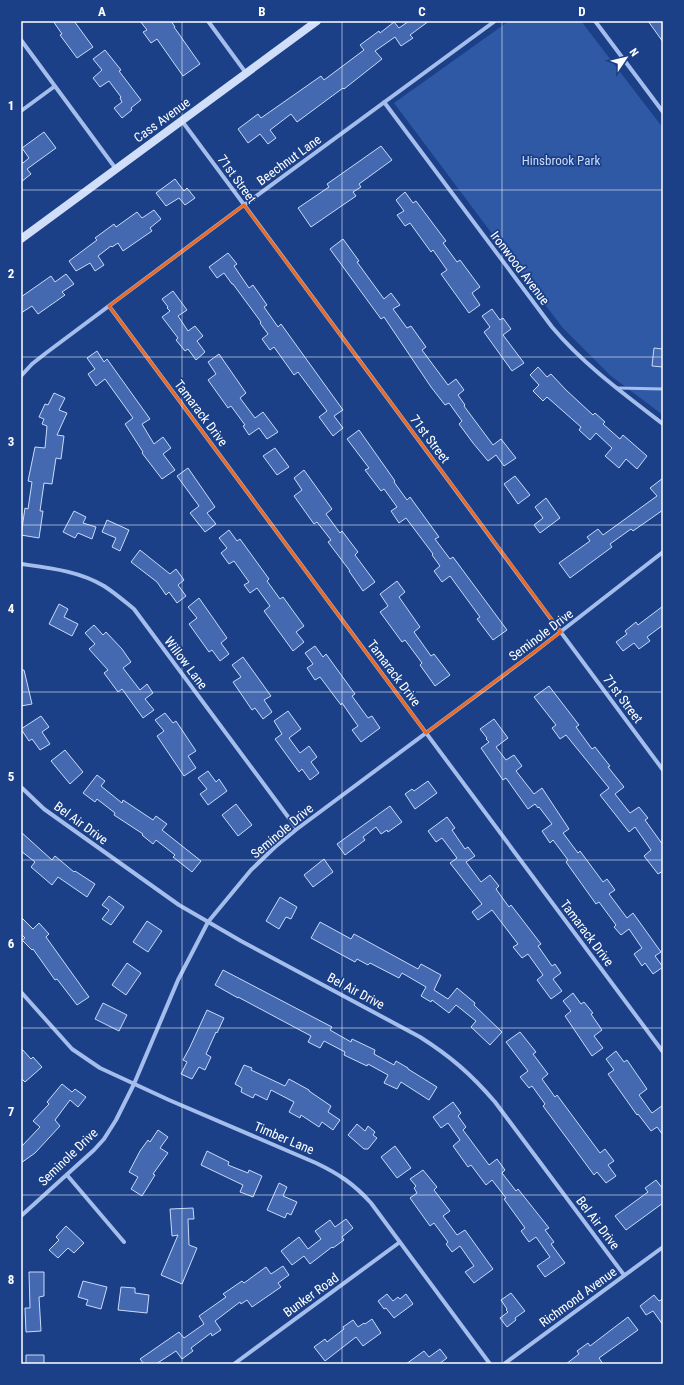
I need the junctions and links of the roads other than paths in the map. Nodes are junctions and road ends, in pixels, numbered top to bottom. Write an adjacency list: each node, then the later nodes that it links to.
1 (208, 21): 6 (street)
2 (317, 21): 6 (main road, Cass Avenue)
3 (495, 21): 8 (street, Beechnut Lane)
4 (595, 21): 10 (street)
5 (21, 40): 7 (street)
6 (246, 73): 11 (main road, Cass Avenue)
7 (55, 86): 9 (street); 12 (street)
8 (384, 102): 13 (street, Beechnut Lane); 17 (street, Ironwood Avenue)
9 (21, 111)
10 (663, 112)
11 (182, 121): 12 (main road, Cass Avenue); 13 (street, 71st Street)
12 (116, 169): 14 (main road, Cass Avenue)
13 (244, 205): 15 (street, Beechnut Lane); 22 (street, 71st Street)
14 (21, 239)
15 (109, 306): 16 (street, Beechnut Lane); 23 (street, Tamarack Drive)
16 (21, 376)
17 (616, 388): 18 (lane); 19 (street, Ironwood Avenue)
18 (663, 389)
19 (663, 424)
20 (663, 552): 22 (street, Seminole Drive)
21 (21, 564): 28 (street, Willow Lane)
22 (561, 632): 23 (street, Seminole Drive); 25 (street, 71st Street)
23 (426, 733): 28 (street, Seminole Drive); 31 (street, Tamarack Drive)
24 (663, 760): 25 (street)
25 (658, 763): 26 (street, 71st Street)
26 (663, 770)
27 (21, 787): 29 (street, Bel Air Drive)
28 (297, 829): 29 (street, Seminole Drive)
29 (208, 922): 32 (street, Seminole Drive); 38 (street, Bel Air Drive)
30 (21, 992): 32 (street, Timber Lane)
31 (663, 1052)
32 (134, 1084): 33 (street, Seminole Drive); 36 (street, Timber Lane)
33 (67, 1175): 34 (street, Seminole Drive); 35 (street)
34 (21, 1216)
35 (124, 1242)
36 (400, 1242): 39 (street, Bunker Road); 40 (street, Timber Lane)
37 (663, 1247): 38 (street, Richmond Avenue)
38 (624, 1275): 41 (street, Richmond Avenue)
39 (234, 1364)
40 (490, 1364)
41 (504, 1364)

